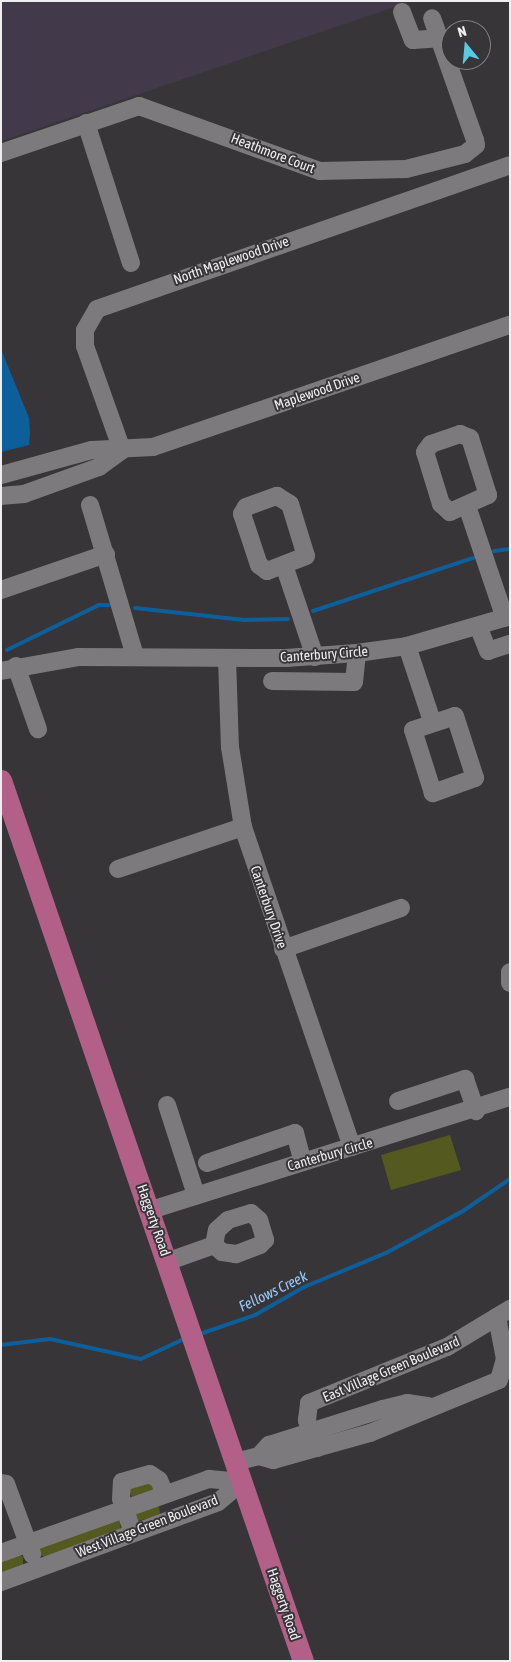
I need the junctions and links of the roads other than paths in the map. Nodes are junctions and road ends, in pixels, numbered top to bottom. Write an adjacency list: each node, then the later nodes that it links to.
1 (402, 12): 3 (street)
2 (432, 18): 3 (street, Heathmore Court)
3 (439, 38): 4 (street, Heathmore Court)
4 (86, 123): 5 (street, Heathmore Court); 7 (street)
5 (1, 153)
6 (510, 165): 9 (street, North Maplewood Drive)
7 (131, 264)
8 (510, 325): 9 (street, Maplewood Drive)
9 (122, 450): 10 (street, Maplewood Drive); 11 (street)
10 (1, 475)
11 (1, 496)
12 (90, 505): 14 (street)
13 (467, 506): 13 (street); 17 (street)
14 (106, 554): 16 (street); 22 (street)
15 (285, 568): 23 (street)
16 (1, 590)
17 (507, 617): 18 (street, Canterbury Circle)
18 (478, 626): 19 (street); 20 (street, Canterbury Circle)
19 (510, 644)
20 (407, 646): 21 (street, Canterbury Circle); 27 (street)
21 (357, 654): 23 (street, Canterbury Circle); 26 (street)
22 (134, 656): 24 (street, Canterbury Circle); 25 (street, Canterbury Circle)
23 (315, 657): 24 (street, Canterbury Circle)
24 (227, 658): 31 (street, Canterbury Drive)
25 (9, 669): 28 (street)
26 (272, 681)
27 (432, 721): 27 (street)
28 (38, 729)
29 (1, 780): 30 (main road, Haggerty Road)
30 (8, 821): 45 (main road, Haggerty Road)
31 (243, 827): 32 (street); 34 (street, Canterbury Drive)
32 (118, 869)
33 (401, 908): 34 (street)
34 (283, 949): 41 (street, Canterbury Drive)
35 (510, 972): 36 (street)
36 (510, 983)
37 (510, 1097): 40 (street, Canterbury Circle)
38 (398, 1101): 40 (street)
39 (167, 1105): 44 (street)
40 (476, 1111): 41 (street, Canterbury Circle)
41 (352, 1147): 42 (street, Canterbury Circle)
42 (303, 1162): 43 (street); 44 (street, Canterbury Circle)
43 (207, 1163)
44 (196, 1196): 45 (street, Canterbury Circle)
45 (150, 1210): 47 (main road, Haggerty Road)
46 (214, 1245): 47 (street)
47 (168, 1261): 53 (main road, Haggerty Road)
48 (503, 1313): 49 (street, East Village Green Boulevard); 50 (street, East Village Green Boulevard)
49 (429, 1406): 50 (street, East Village Green Boulevard); 51 (street, East Village Green Boulevard)
50 (311, 1431): 51 (street, East Village Green Boulevard); 52 (street, East Village Green Boulevard)
51 (317, 1448): 52 (street, East Village Green Boulevard)
52 (259, 1456): 53 (street, East Village Green Boulevard)
53 (235, 1462): 54 (main road, Haggerty Road)
54 (242, 1482): 56 (street, West Village Green Boulevard); 58 (street, West Village Green Boulevard); 63 (main road, Haggerty Road)
55 (1, 1484): 59 (street)
56 (165, 1494): 57 (street, West Village Green Boulevard); 57 (street)
57 (124, 1509): 58 (street); 59 (street, West Village Green Boulevard)
58 (133, 1533): 61 (street, West Village Green Boulevard)
59 (29, 1542): 60 (street, West Village Green Boulevard); 61 (street)
60 (1, 1552)
61 (36, 1568): 62 (street, West Village Green Boulevard)
62 (1, 1582)
63 (303, 1661)

